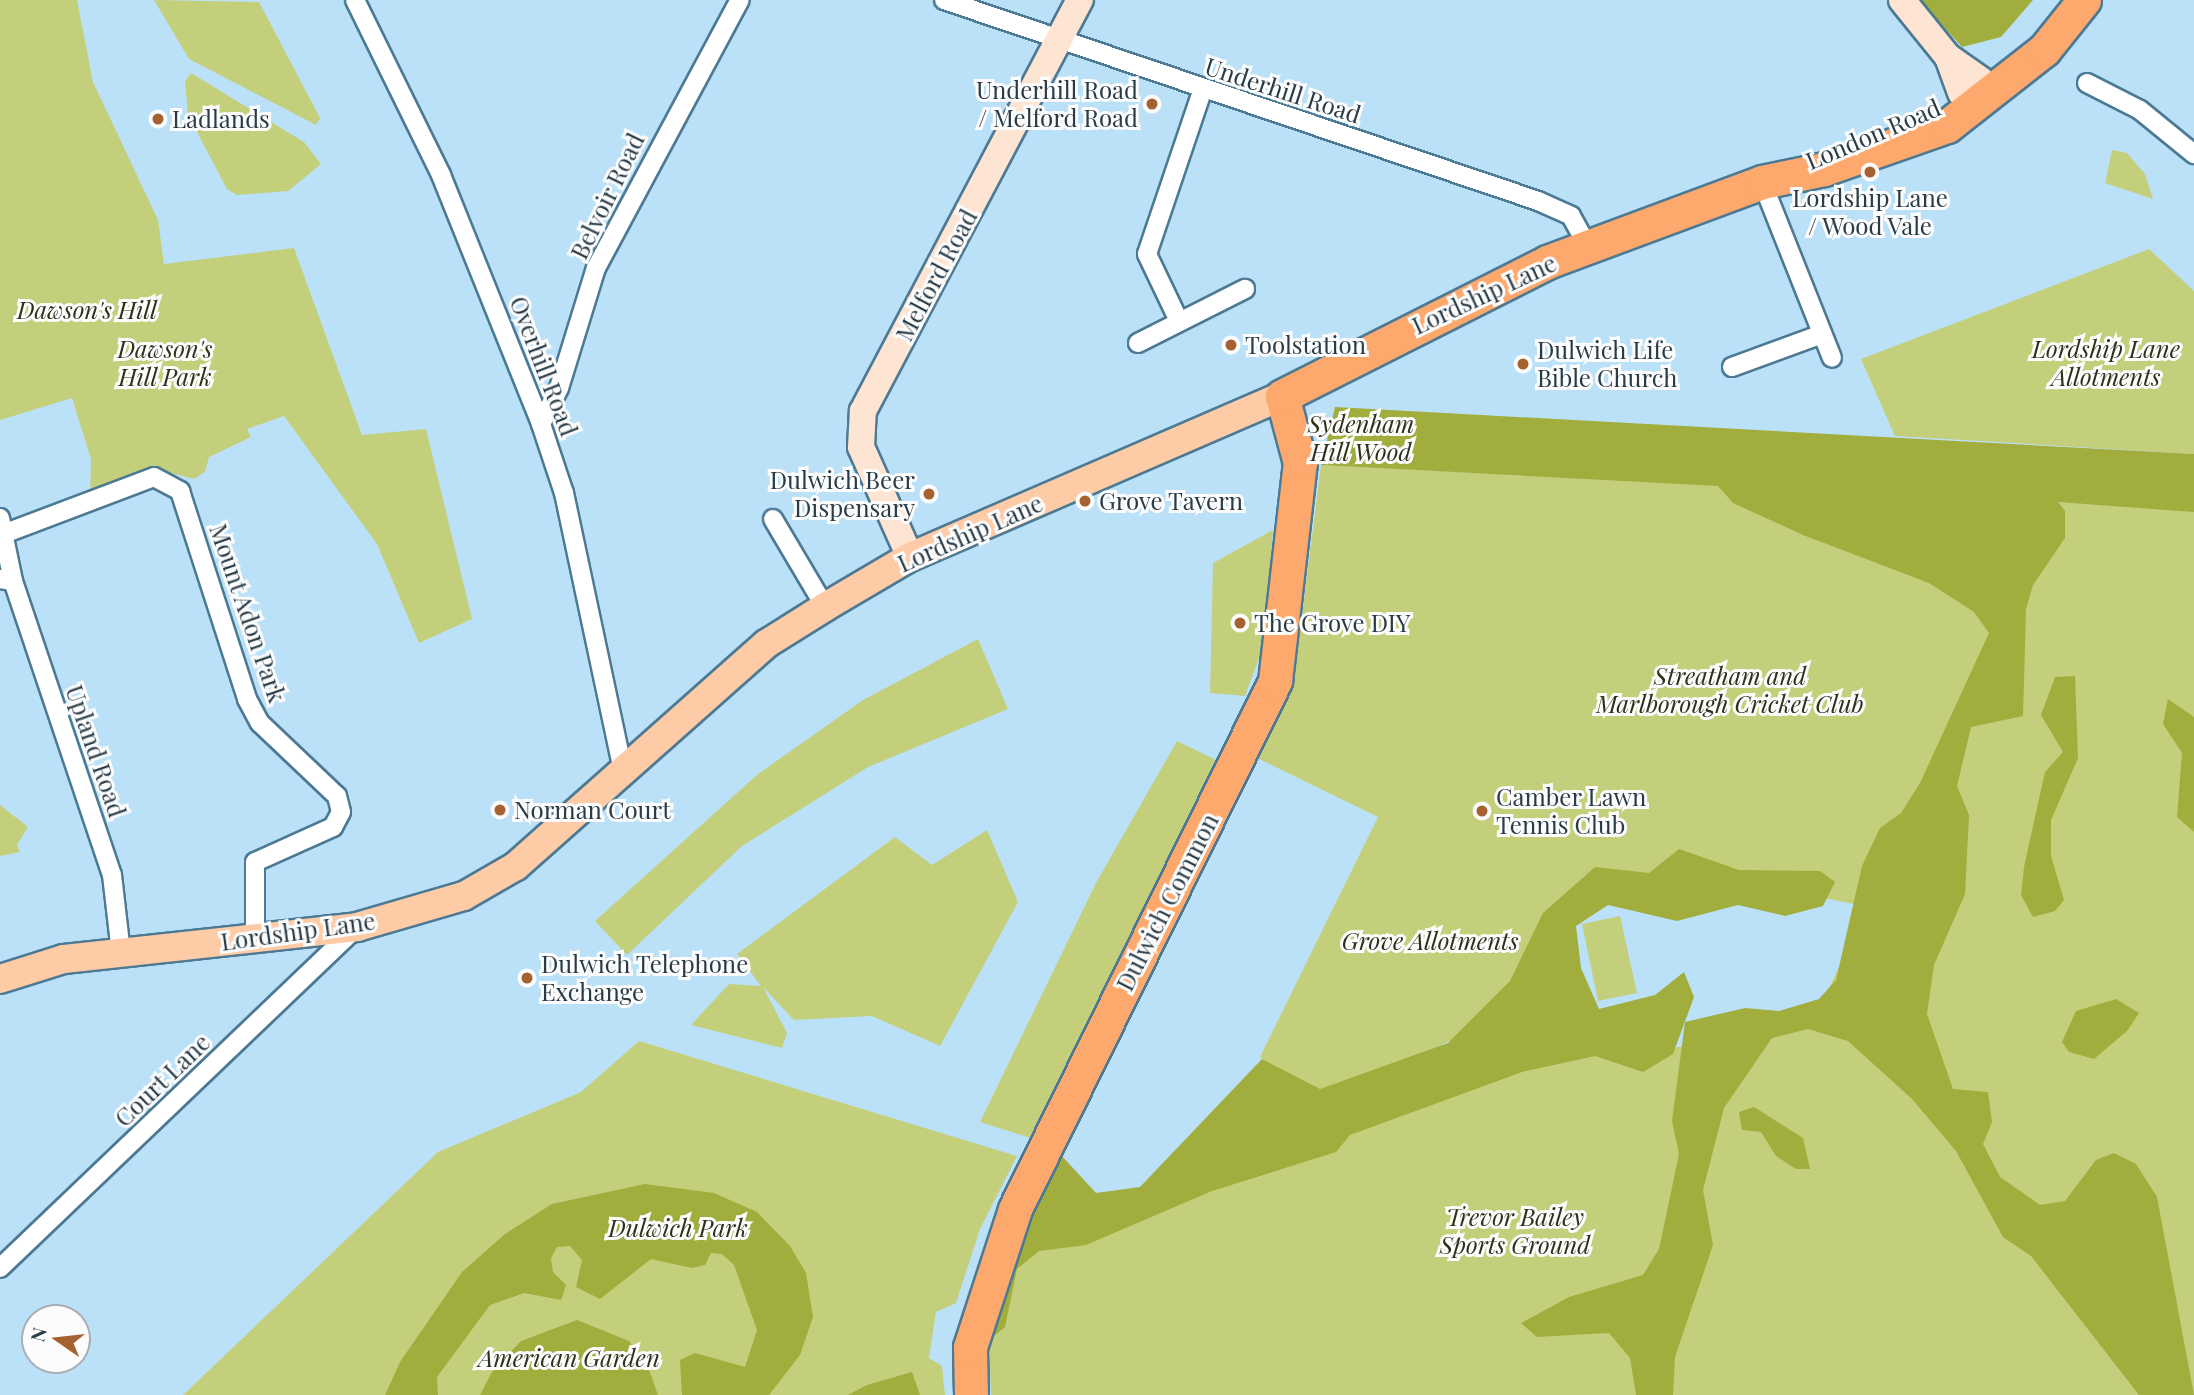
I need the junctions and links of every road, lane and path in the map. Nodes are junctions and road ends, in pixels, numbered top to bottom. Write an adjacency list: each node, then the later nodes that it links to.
1 (355, 0): 22 (street, Overhill Road)
2 (740, 0): 22 (street, Belvoir Road)
3 (944, 0): 8 (street, Underhill Road)
4 (1080, 0): 8 (street, Melford Road)
5 (1902, 0): 11 (street)
6 (2057, 0): 11 (highway, London Road)
7 (2084, 0): 11 (highway, London Road)
8 (1058, 43): 10 (street, Underhill Road); 25 (street, Melford Road)
9 (2087, 83): 12 (street)
10 (1203, 89): 14 (street, Underhill Road); 16 (street)
11 (1974, 92): 13 (highway, London Road)
12 (2194, 154)
13 (1769, 179): 14 (highway, Lordship Lane); 17 (street)
14 (1588, 247): 21 (highway, Lordship Lane)
15 (1245, 289): 16 (street)
16 (1178, 319): 18 (street)
17 (1822, 334): 19 (street); 20 (street)
18 (1138, 343)
19 (1832, 358)
20 (1732, 367)
21 (1282, 396): 25 (main road, Lordship Lane); 34 (highway, Dulwich Common)
22 (541, 424): 28 (street, Overhill Road)
23 (773, 519): 27 (street)
24 (3, 525): 26 (street, Upland Road); 30 (street, Mount Adon Park)
25 (910, 556): 27 (main road, Lordship Lane)
26 (6, 580): 31 (street, Upland Road)
27 (825, 607): 28 (main road, Lordship Lane)
28 (623, 771): 29 (main road, Lordship Lane)
29 (357, 927): 30 (main road, Lordship Lane); 33 (street, Court Lane)
30 (255, 938): 31 (main road, Lordship Lane)
31 (121, 953): 32 (main road, Lordship Lane)
32 (0, 979)
33 (0, 1268)
34 (971, 1395)

